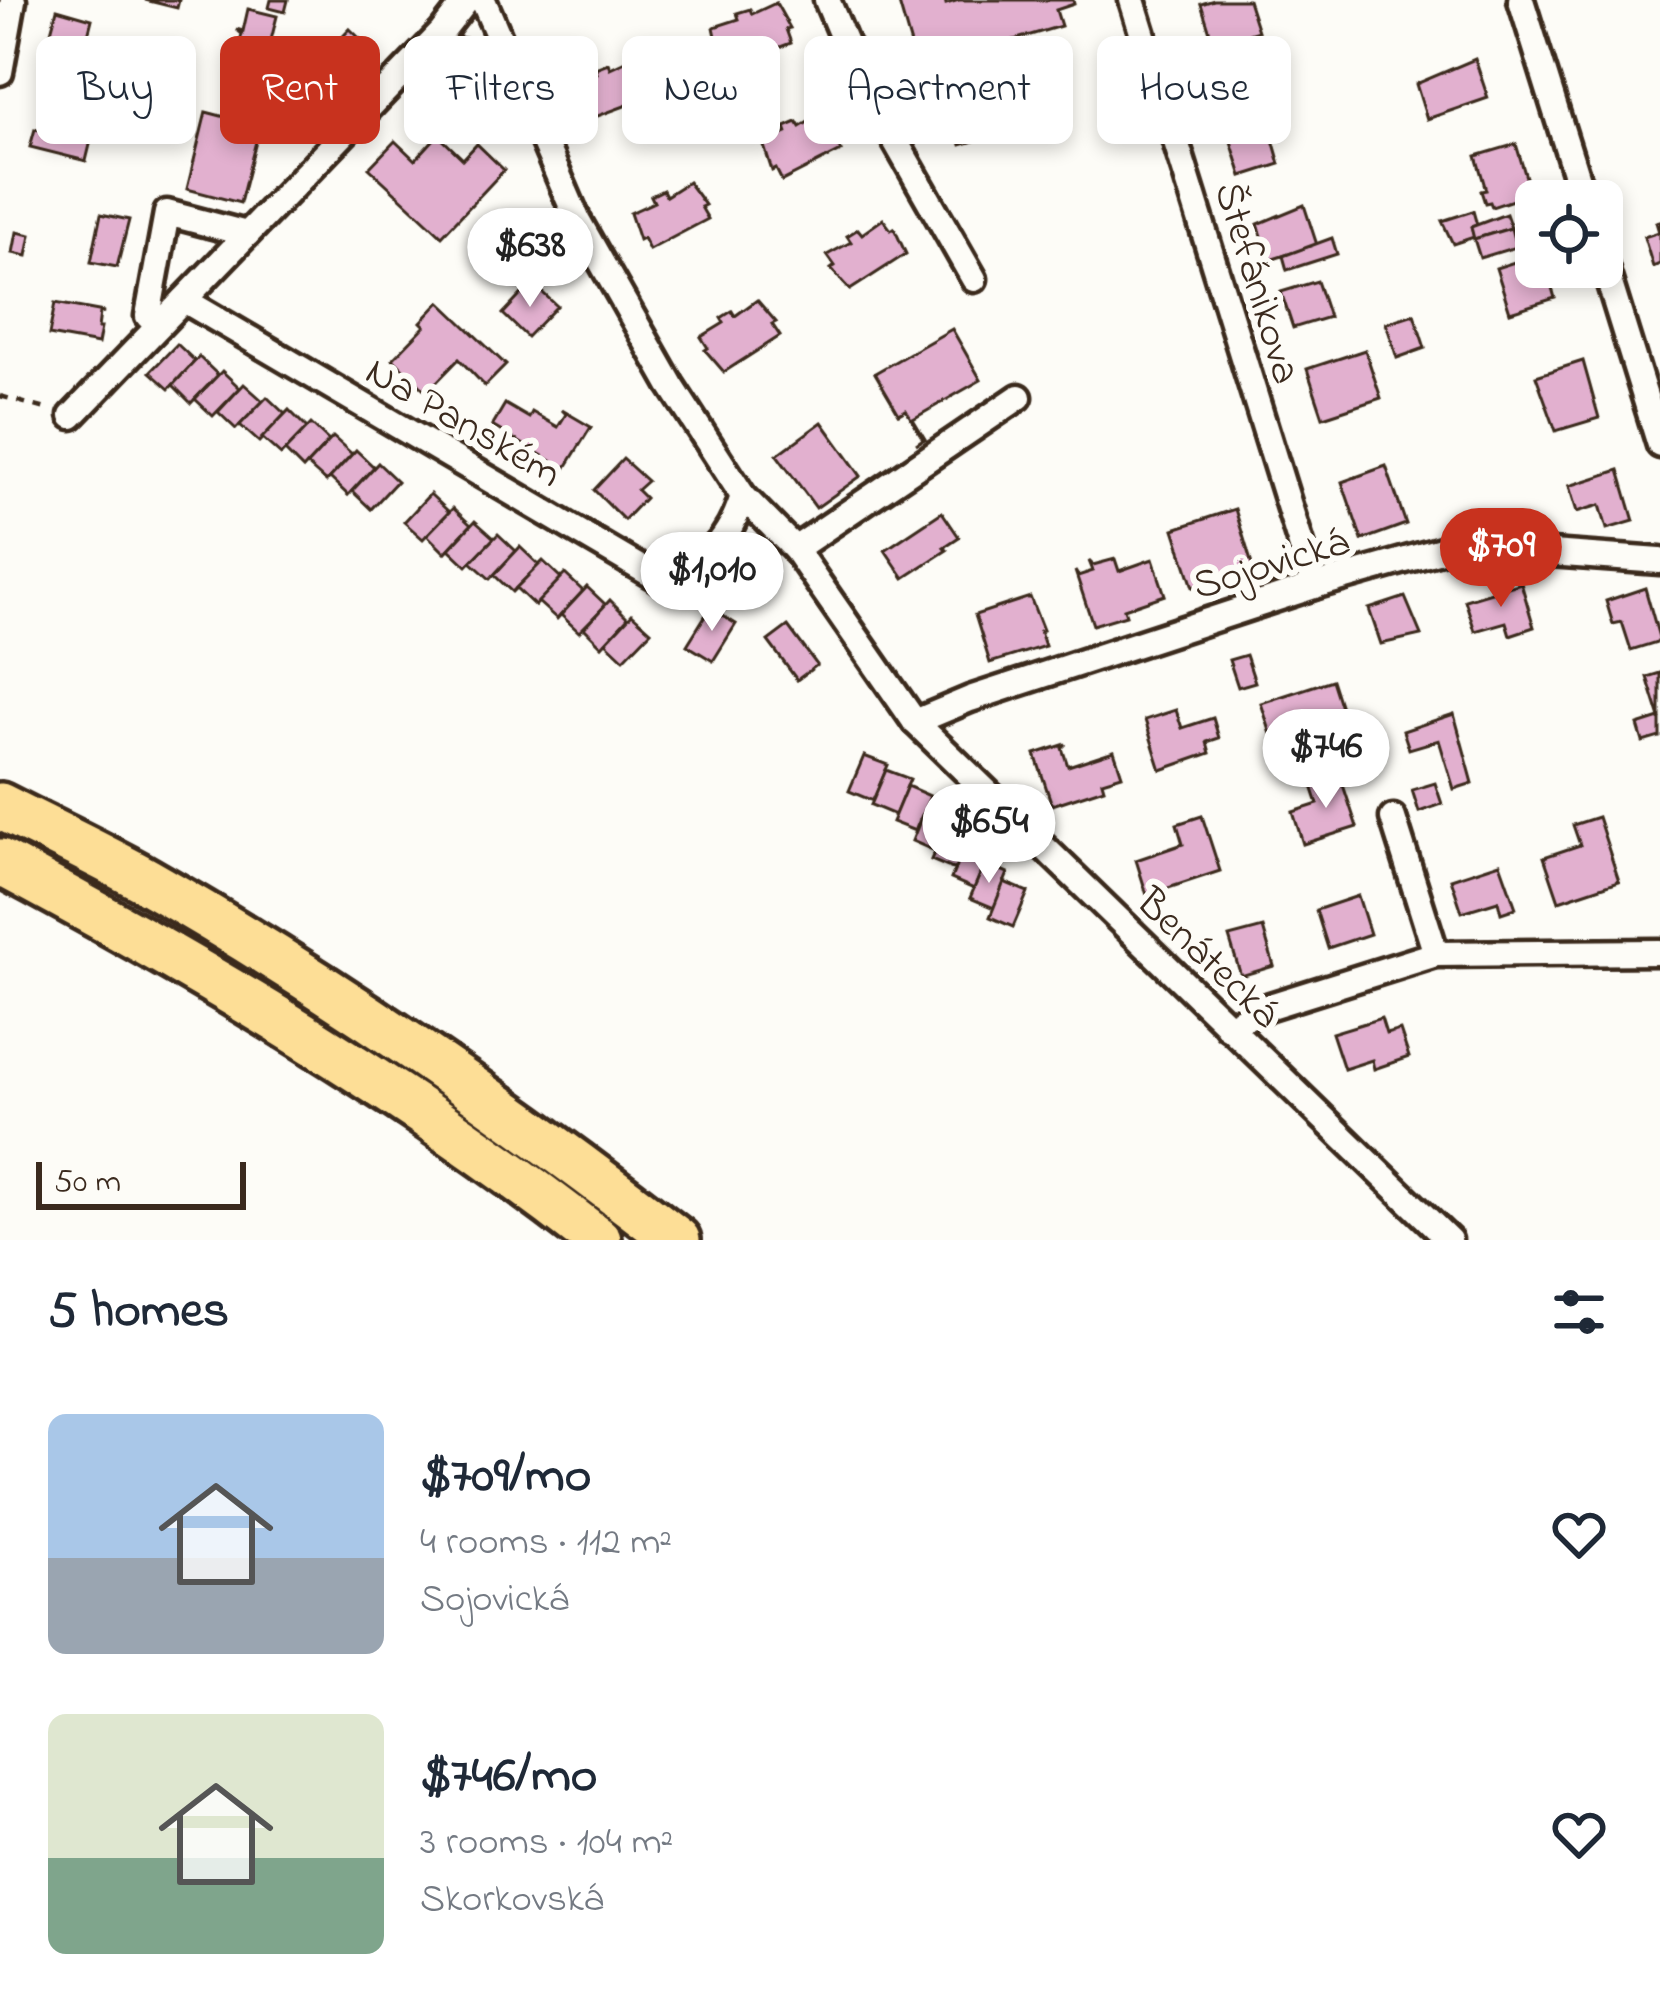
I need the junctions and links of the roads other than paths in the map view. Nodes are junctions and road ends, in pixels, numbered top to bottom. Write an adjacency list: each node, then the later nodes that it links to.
1 (13, 0): 7 (street)
2 (467, 0): 9 (street)
3 (483, 0): 17 (street, Benátecká)
4 (827, 0): 10 (street)
5 (1132, 0): 20 (street, Štefánikova)
6 (1522, 0): 8 (street)
7 (0, 72)
8 (1578, 180)
9 (248, 234): 12 (street); 13 (street)
10 (974, 279)
11 (1611, 288): 16 (street)
12 (184, 300): 13 (street); 17 (street, Na Panském)
13 (158, 326): 15 (street)
14 (1019, 397): 18 (street)
15 (72, 416)
16 (1660, 445)
17 (743, 496): 18 (street, Benátecká)
18 (795, 549): 21 (street, Benátecká)
19 (1660, 561): 20 (street, Sojovická)
20 (1314, 586): 21 (street, Sojovická)
21 (915, 722): 27 (street, Benátecká)
22 (0, 806): 29 (highway)
23 (1393, 818): 26 (street)
24 (0, 862): 28 (highway)
25 (1660, 952): 26 (street)
26 (1436, 955): 27 (street)
27 (1228, 1027): 30 (street, Benátecká)
28 (598, 1240)
29 (677, 1240)
30 (1449, 1240)

